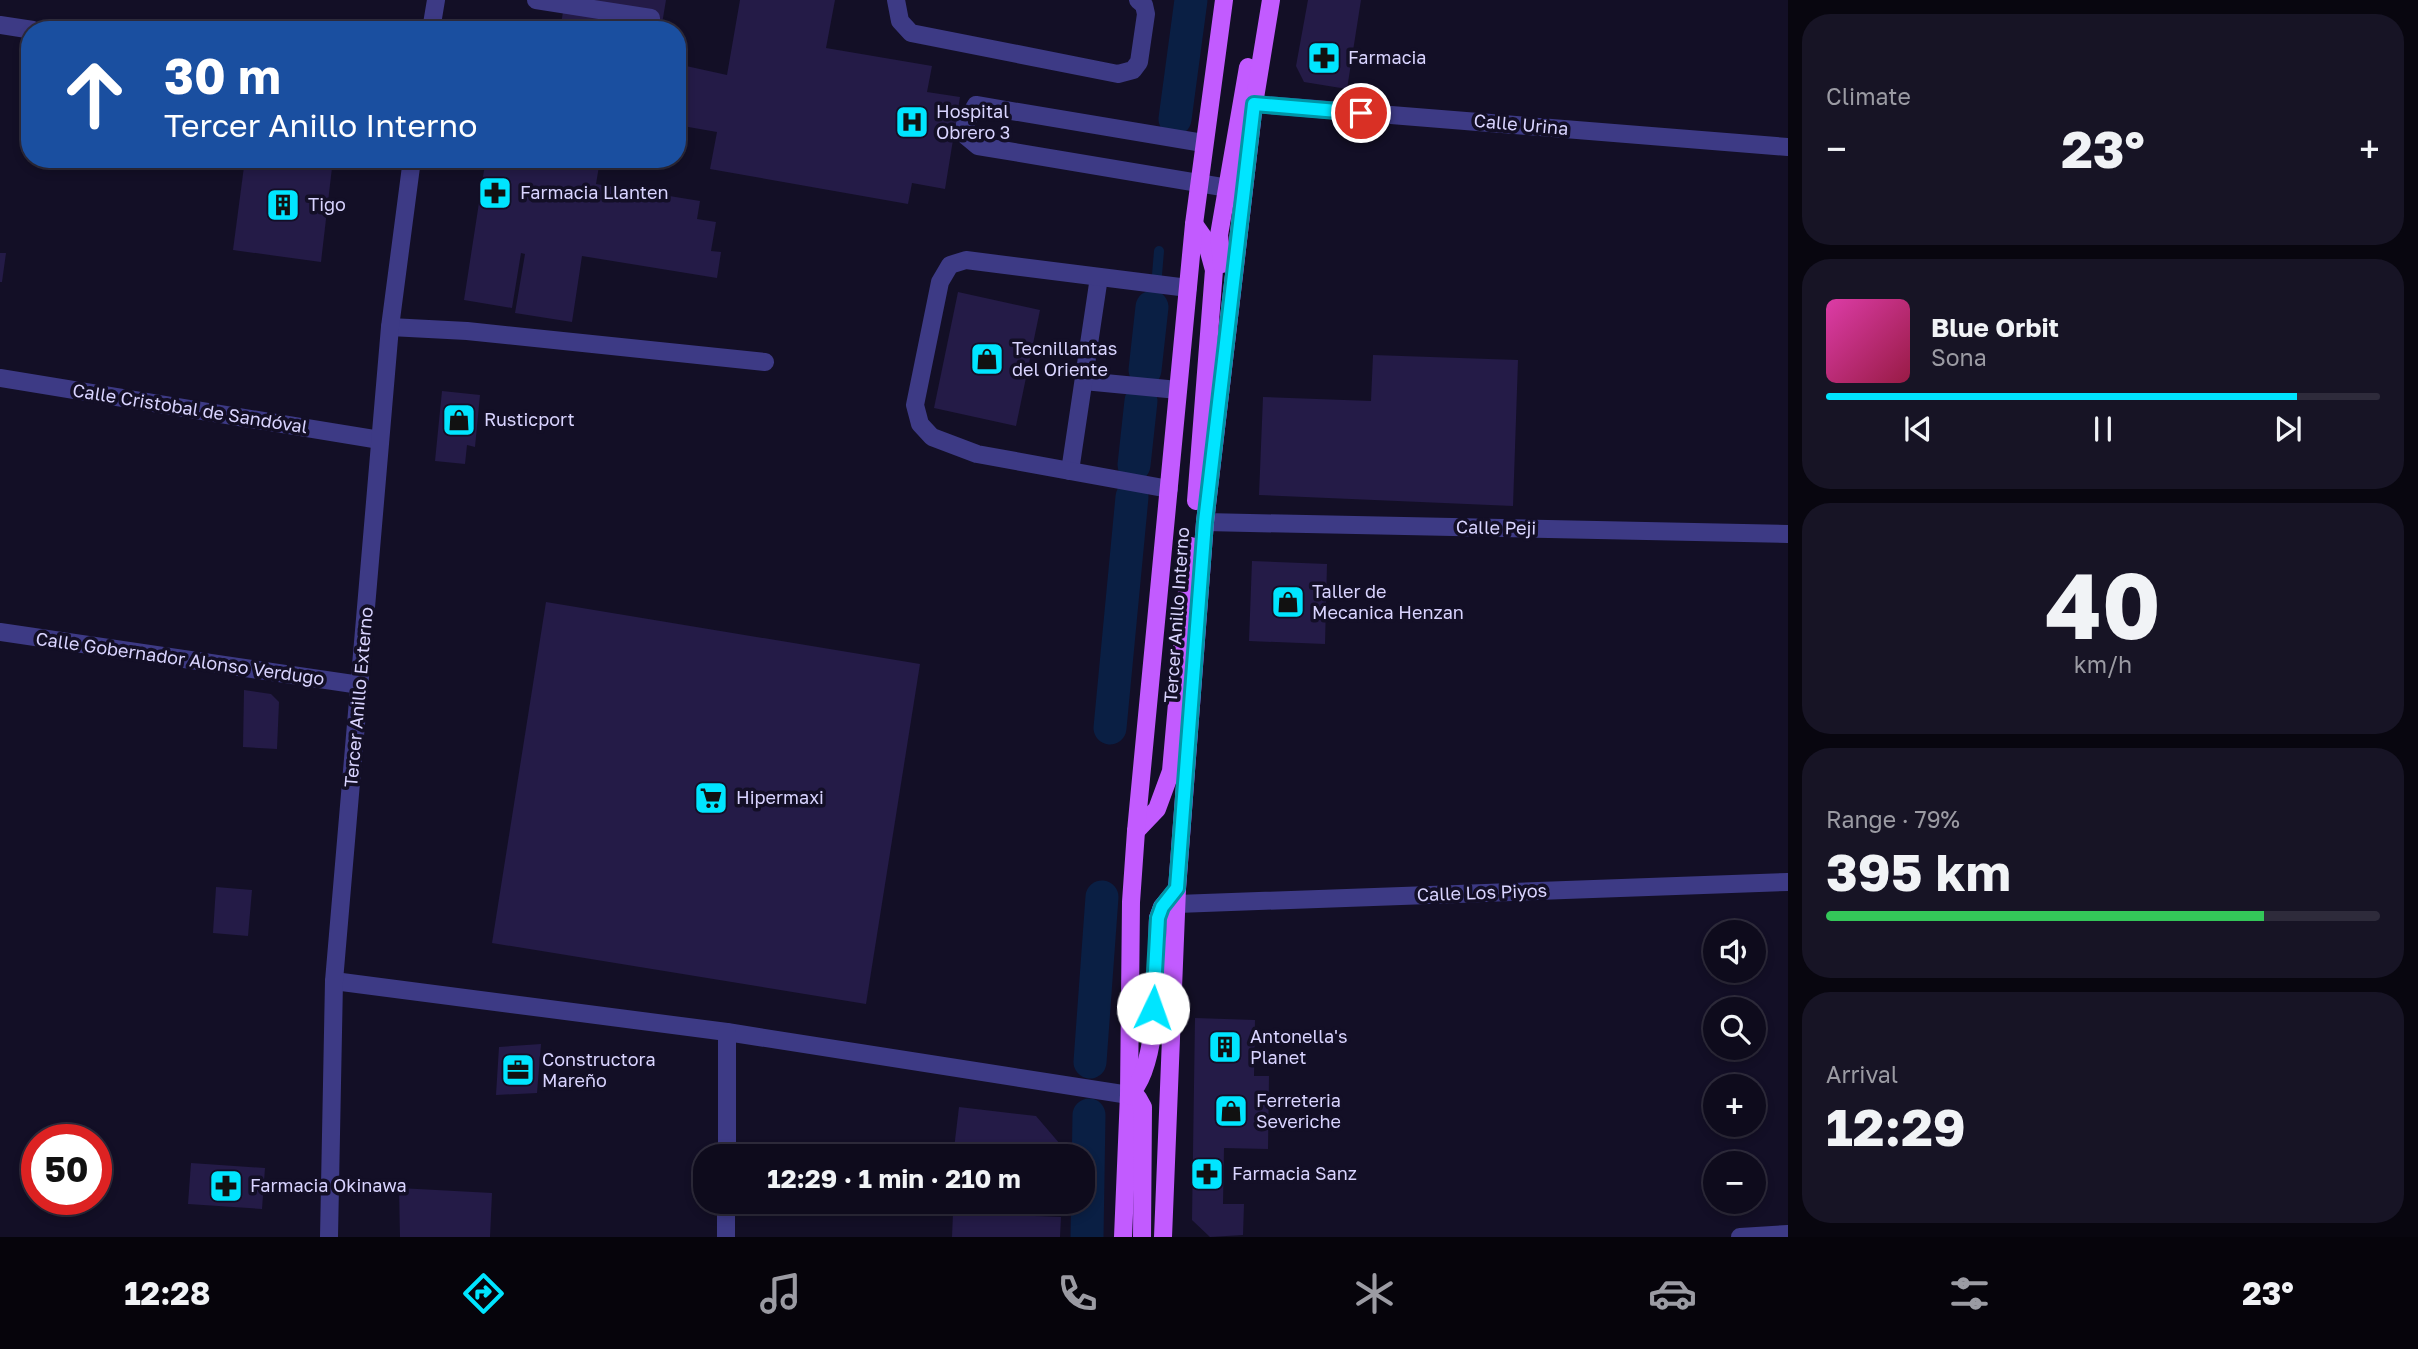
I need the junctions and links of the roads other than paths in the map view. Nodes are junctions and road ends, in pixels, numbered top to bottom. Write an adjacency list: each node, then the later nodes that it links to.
1 (436, 0): 9 (street)
2 (536, 0): 8 (street)
3 (896, 0): 4 (street)
4 (1138, 0)
5 (1224, 0): 13 (main road, Tercer Anillo Interno)
6 (1259, 0): 17 (main road)
7 (1271, 0): 12 (main road, Tercer Anillo Interno)
8 (651, 18)
9 (432, 21)
10 (0, 25): 11 (street)
11 (21, 28)
12 (1254, 104): 14 (street, Calle Urina); 17 (main road, Tercer Anillo Interno)
13 (1203, 143): 16 (main road, Tercer Anillo Interno); 16 (street)
14 (1788, 147)
15 (411, 168): 21 (street, Tercer Anillo Externo)
16 (1199, 183): 17 (street); 18 (main road, Tercer Anillo Interno)
17 (1236, 189): 29 (main road, Tercer Anillo Interno)
18 (1194, 224): 20 (main road, Tercer Anillo Interno); 29 (main road)
19 (1099, 277): 20 (street); 24 (street); 27 (street)
20 (1188, 288): 25 (main road, Tercer Anillo Interno)
21 (390, 327): 22 (street); 26 (street, Tercer Anillo Externo)
22 (765, 362)
23 (0, 378): 26 (street, Calle Cristobal de Sandóval)
24 (1084, 382): 25 (street); 27 (street)
25 (1178, 390): 28 (main road, Tercer Anillo Interno)
26 (380, 440): 32 (street, Tercer Anillo Externo)
27 (1070, 471): 28 (street)
28 (1169, 489): 33 (main road, Tercer Anillo Interno)
29 (1205, 522): 30 (street, Calle Peji); 33 (main road); 35 (main road, Tercer Anillo Interno)
30 (1788, 534)
31 (0, 632): 32 (street, Calle Gobernador Alonso Verdugo)
32 (360, 685): 36 (street, Tercer Anillo Externo)
33 (1136, 831): 38 (main road, Tercer Anillo Interno)
34 (1788, 881): 35 (street, Calle Los Piyos)
35 (1177, 896): 38 (main road); 46 (main road, Tercer Anillo Interno)
36 (334, 981): 37 (street); 42 (street, Tercer Anillo Externo)
37 (727, 1032): 38 (street); 39 (street)
38 (1129, 1095): 44 (main road, Tercer Anillo Interno); 45 (main road)
39 (727, 1144)
40 (726, 1214): 43 (street)
41 (1788, 1234): 47 (street)
42 (329, 1237)
43 (726, 1237)
44 (1123, 1237)
45 (1142, 1237)
46 (1163, 1237)
47 (1740, 1237)

